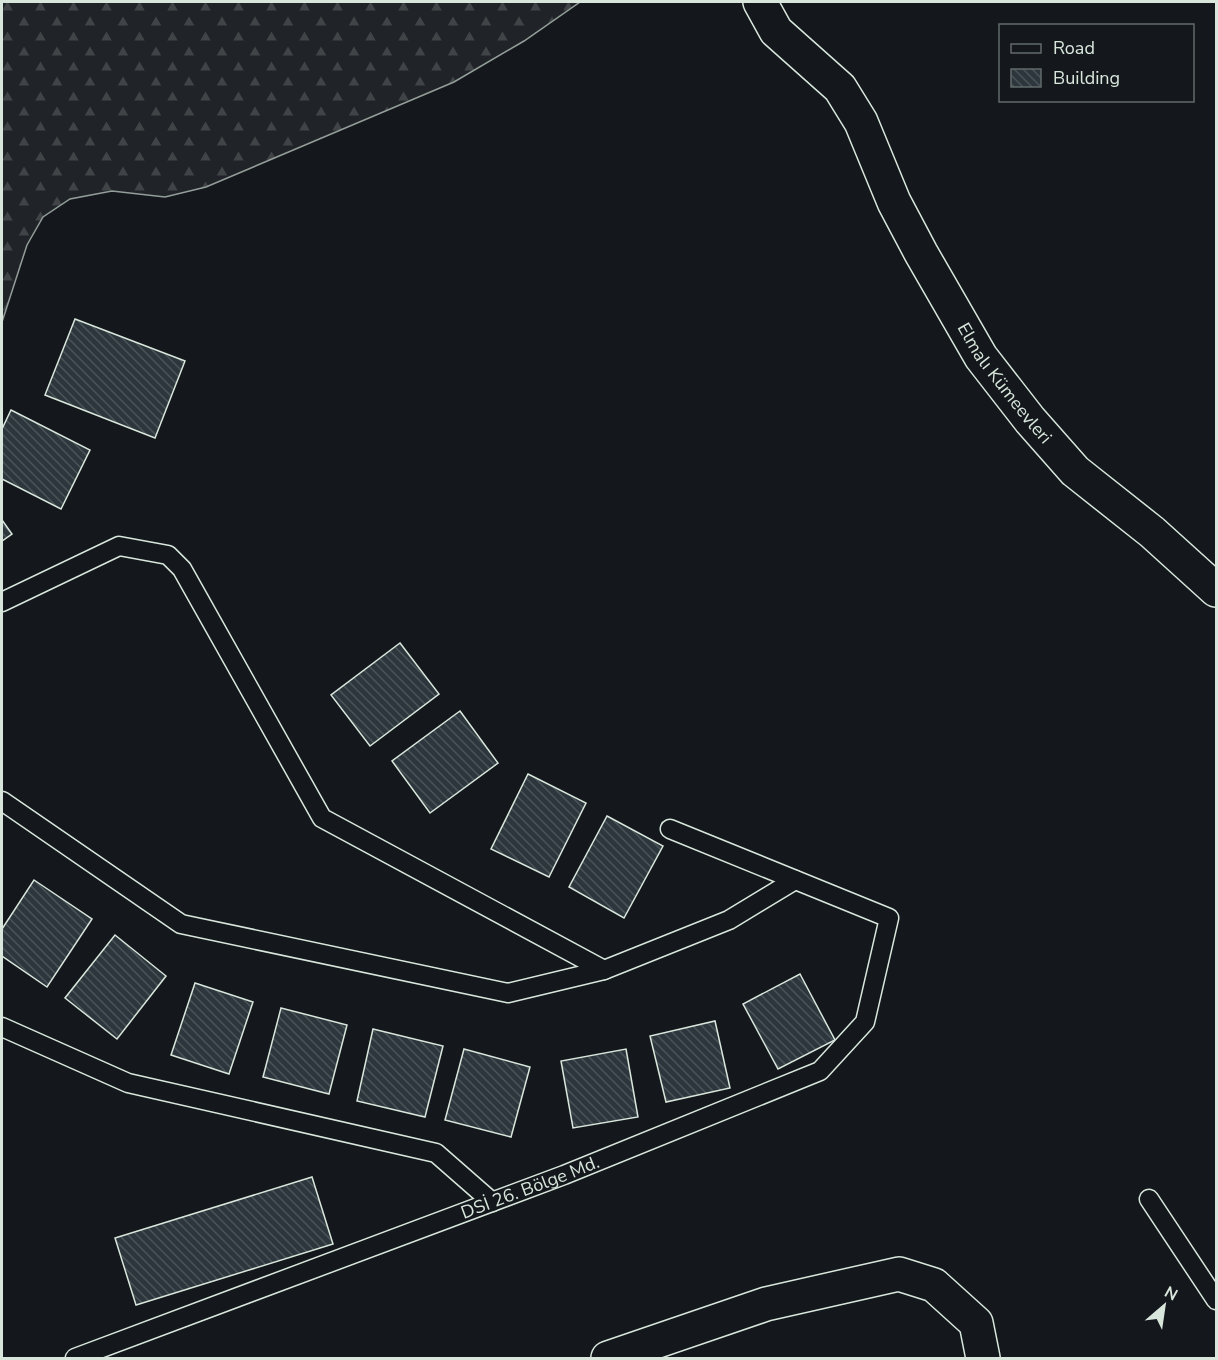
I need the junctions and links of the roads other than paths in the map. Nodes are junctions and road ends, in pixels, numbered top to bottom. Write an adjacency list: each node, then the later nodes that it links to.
1 (760, 2): 2 (street, Elmalı Kümeevleri)
2 (1216, 590)
3 (2, 602): 7 (lane)
4 (2, 801): 7 (lane)
5 (669, 829): 6 (lane)
6 (795, 880): 7 (lane); 10 (lane, DSİ 26. Bölge Md.)
7 (604, 970)
8 (2, 1027): 10 (lane)
9 (1149, 1198): 11 (lane)
10 (492, 1202): 12 (lane, DSİ 26. Bölge Md.)
11 (1216, 1300)
12 (75, 1359)
13 (608, 1359): 14 (street)
14 (983, 1359)

